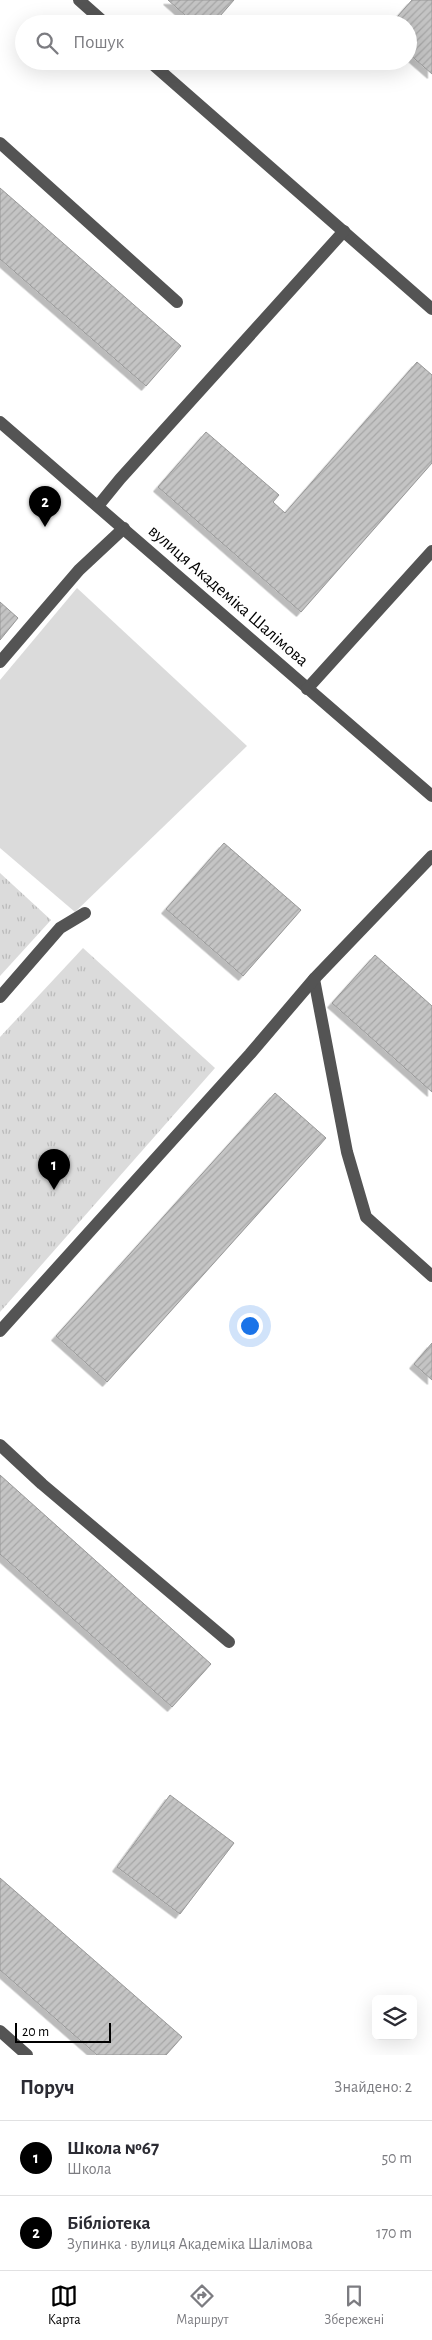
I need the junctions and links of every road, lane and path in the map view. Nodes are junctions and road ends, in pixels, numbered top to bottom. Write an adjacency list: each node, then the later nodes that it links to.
1 (79, 0): 2 (street)
2 (96, 15)
3 (159, 70): 5 (street)
4 (0, 143): 6 (street)
5 (344, 231): 7 (street); 9 (street)
6 (178, 302)
7 (432, 309)
8 (0, 422): 9 (street, вулиця Академіка Шалімова)
9 (98, 506): 10 (street, вулиця Академіка Шалімова)
10 (124, 528): 12 (street); 13 (street, вулиця Академіка Шалімова)
11 (432, 550): 13 (street)
12 (0, 662)
13 (307, 689): 14 (street, вулиця Академіка Шалімова)
14 (432, 796)
15 (432, 856): 17 (street)
16 (86, 913): 18 (street)
17 (314, 979): 19 (street); 20 (street)
18 (0, 996)
19 (432, 1276)
20 (0, 1331)
21 (0, 1446): 22 (street)
22 (229, 1642)
23 (0, 2031): 24 (street)
24 (27, 2055)

